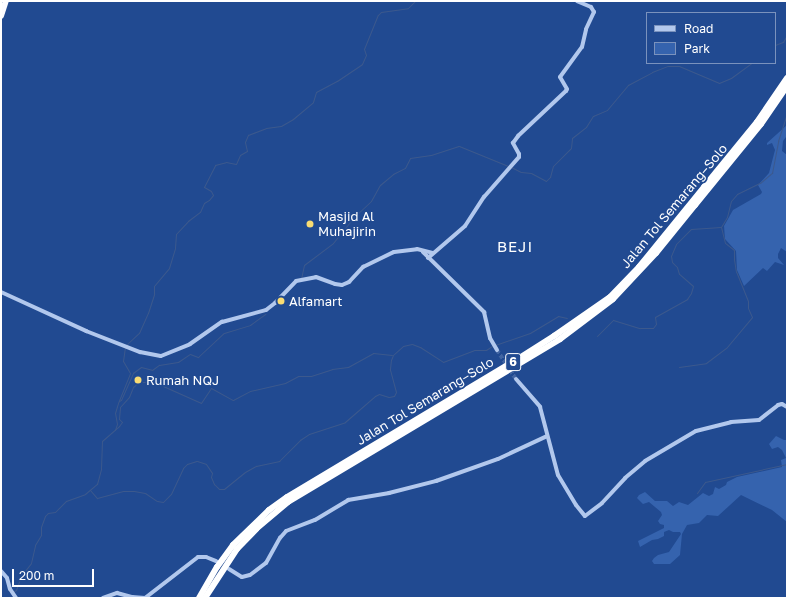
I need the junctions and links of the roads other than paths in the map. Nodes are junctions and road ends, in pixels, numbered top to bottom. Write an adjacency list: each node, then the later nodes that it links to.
1 (3, 1): 4 (highway)
2 (6, 1): 5 (highway)
3 (577, 1): 9 (street)
4 (1, 7)
5 (1, 16)
6 (787, 78): 21 (highway, Jalan Tol Semarang–Solo / 6)
7 (787, 86): 22 (highway, Jalan Tol Semarang–Solo / 6)
8 (422, 251): 9 (street); 10 (street); 11 (street)
9 (433, 253): 10 (street)
10 (428, 258): 12 (street)
11 (1, 292)
12 (497, 350)
13 (516, 379): 15 (street)
14 (787, 407): 15 (street)
15 (547, 436): 17 (street)
16 (216, 561): 20 (street)
17 (229, 569)
18 (1, 571): 19 (street)
19 (16, 598)
20 (103, 598)
21 (199, 598)
22 (205, 598)

